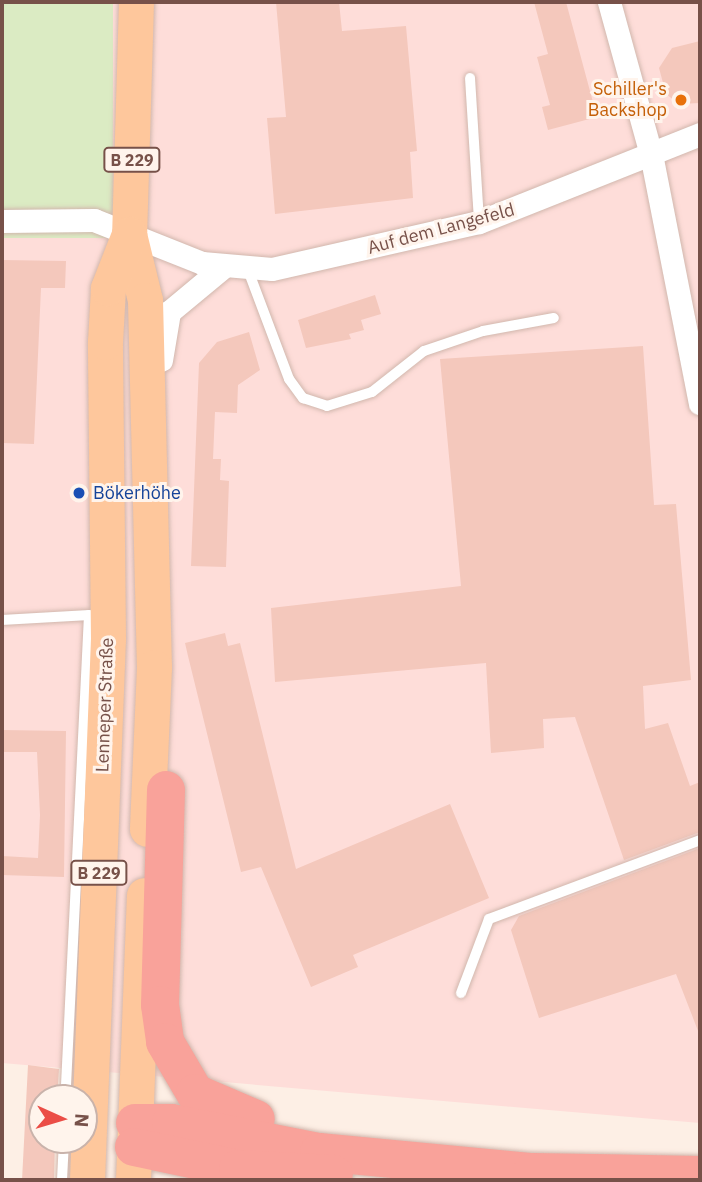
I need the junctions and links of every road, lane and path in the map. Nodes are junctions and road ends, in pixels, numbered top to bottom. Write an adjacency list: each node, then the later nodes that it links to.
1 (136, 2): 8 (main road, Lenneper Straße / B 229)
2 (609, 2): 5 (street)
3 (470, 78): 7 (lane)
4 (700, 134): 5 (street, Auf dem Langefeld)
5 (651, 154): 7 (street, Auf dem Langefeld); 12 (street)
6 (2, 221): 8 (street, Auf dem Langefeld)
7 (479, 222): 10 (street, Auf dem Langefeld)
8 (129, 234): 9 (street, Auf dem Langefeld); 13 (main road, Lenneper Straße / B 229); 19 (main road, Lenneper Straße / B 229)
9 (222, 268): 10 (street, Auf dem Langefeld); 13 (street)
10 (248, 270): 11 (lane)
11 (554, 318)
12 (700, 403)
13 (144, 417): 15 (main road, Lenneper Straße / B 229)
14 (2, 620): 18 (lane)
15 (158, 774): 21 (main road, Lenneper Straße / B 229); 25 (highway)
16 (700, 840): 17 (lane)
17 (461, 993)
18 (66, 1084)
19 (79, 1084)
20 (98, 1141): 21 (main road)
21 (134, 1150): 24 (highway); 25 (highway)
22 (70, 1154): 27 (lane)
23 (80, 1154): 28 (main road, Lenneper Straße / B 229)
24 (238, 1169): 25 (highway); 29 (highway)
25 (328, 1169): 26 (highway); 30 (highway)
26 (700, 1175)
27 (62, 1180)
28 (87, 1180)
29 (203, 1180)
30 (427, 1180)

